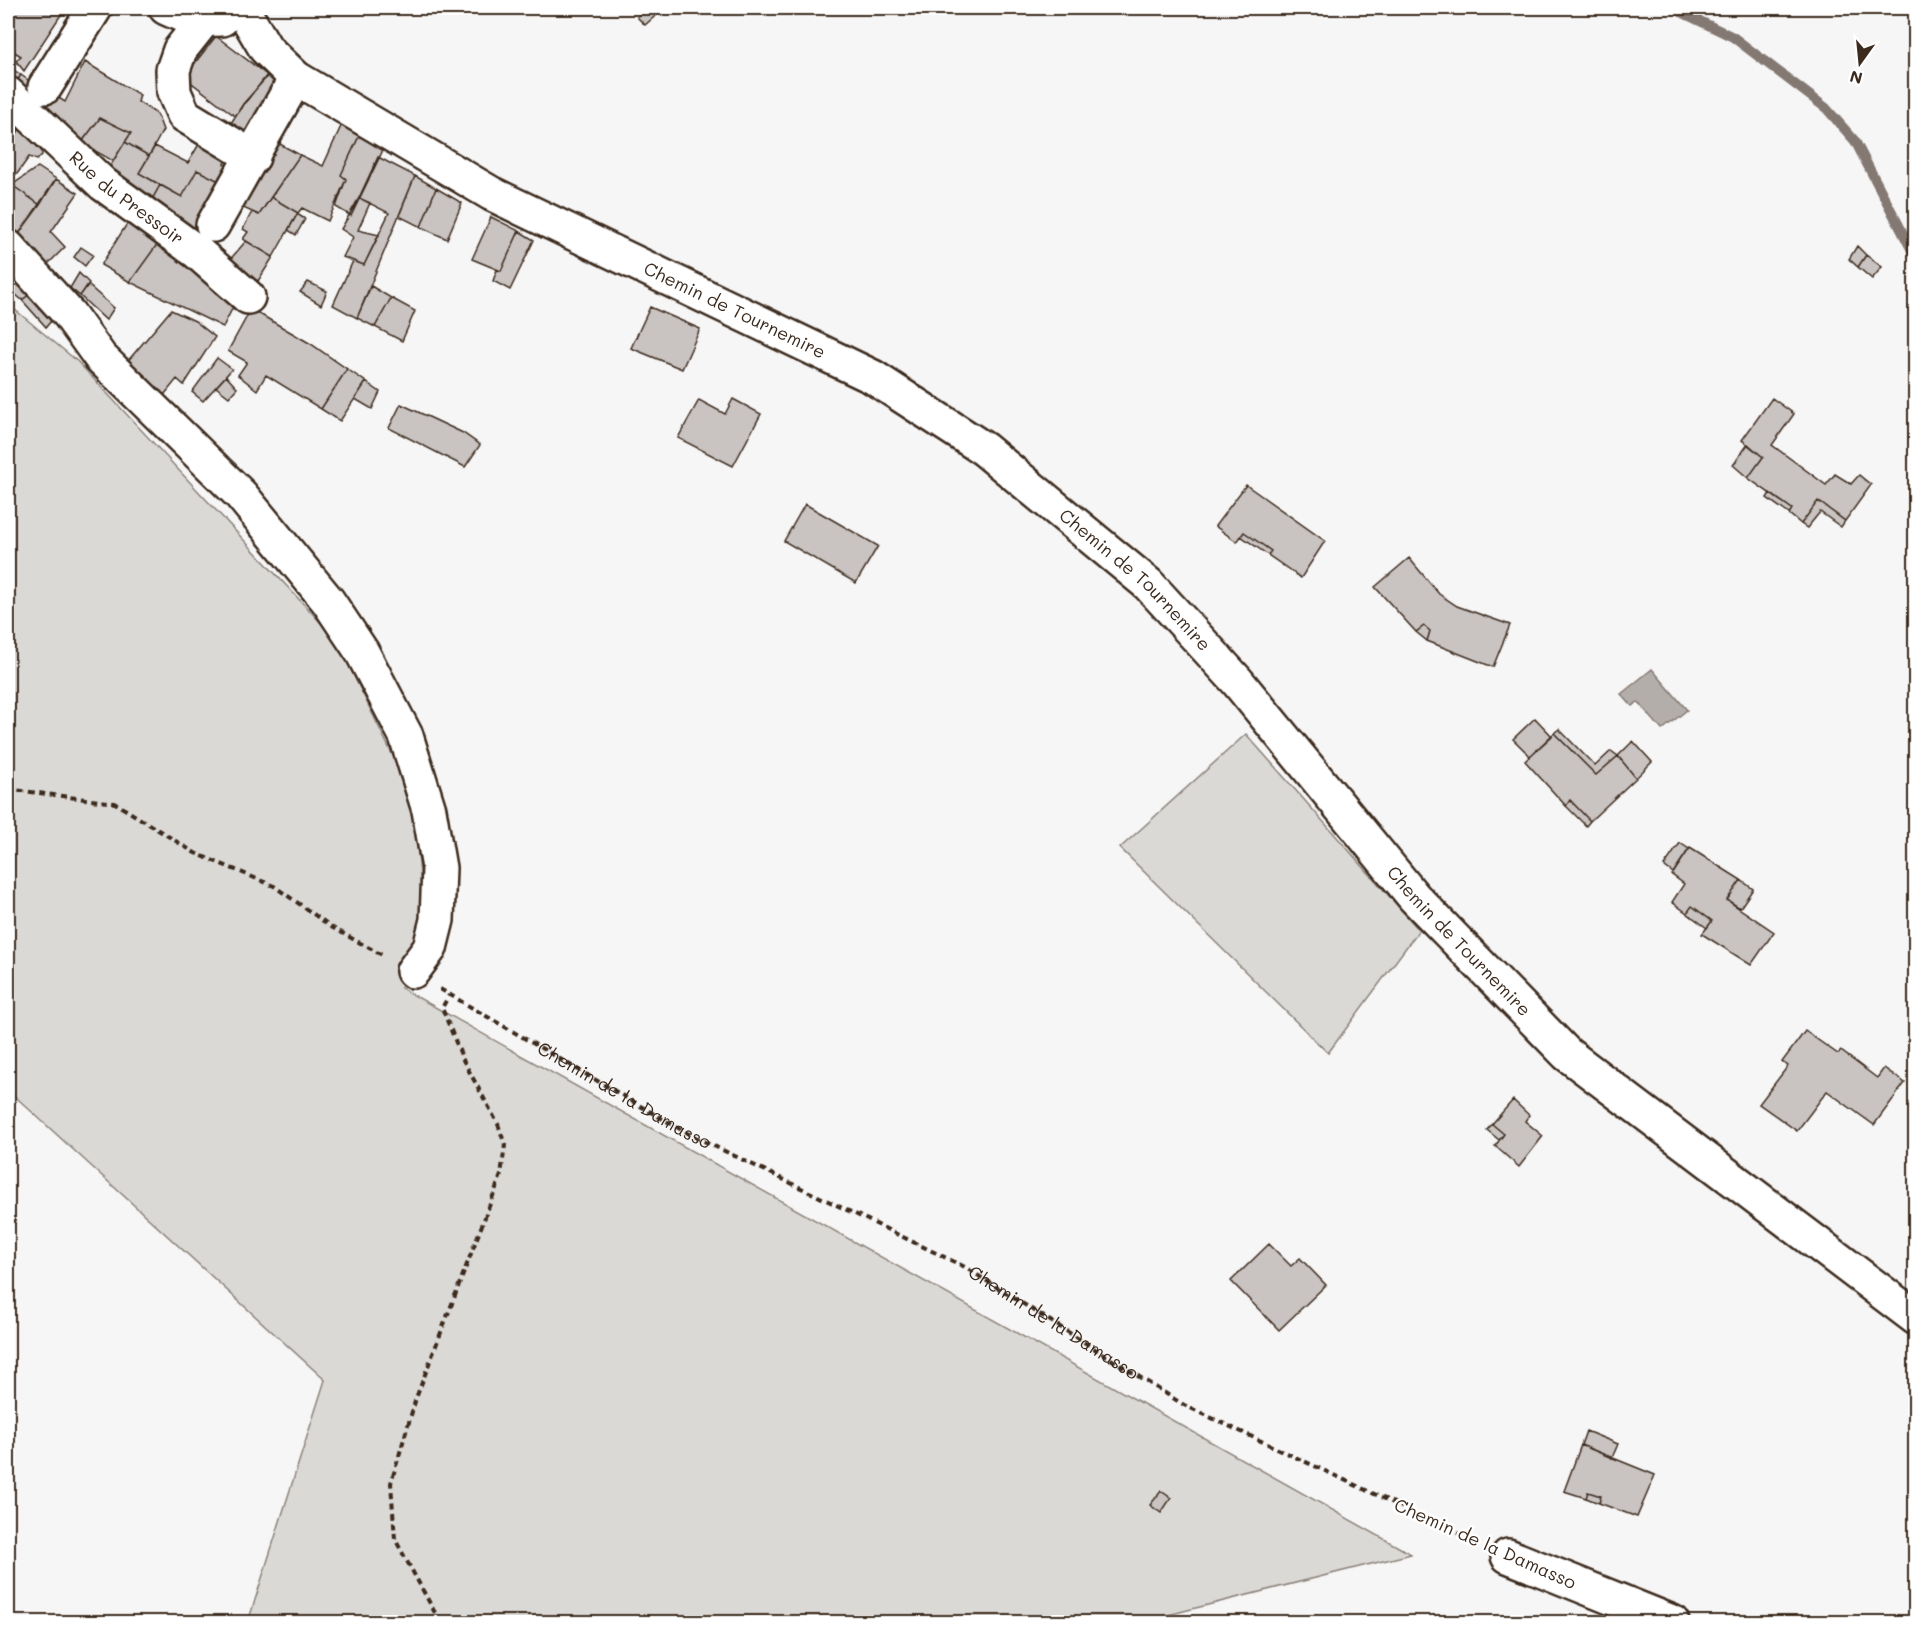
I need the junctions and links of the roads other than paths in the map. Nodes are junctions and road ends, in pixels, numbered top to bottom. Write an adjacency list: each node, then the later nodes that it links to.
1 (95, 8): 6 (street)
2 (166, 8): 4 (street)
3 (251, 11): 4 (street); 5 (street, Chemin de Tournemire)
4 (203, 21): 8 (street)
5 (296, 78): 8 (street); 13 (street, Chemin de Tournemire)
6 (45, 87)
7 (8, 94): 11 (street, Rue du Pressoir)
8 (253, 157): 9 (street)
9 (213, 225)
10 (8, 247): 12 (street)
11 (248, 297)
12 (413, 971)
13 (1916, 1318)
14 (1508, 1557): 15 (street, Chemin de la Damasso)
15 (1672, 1623)

